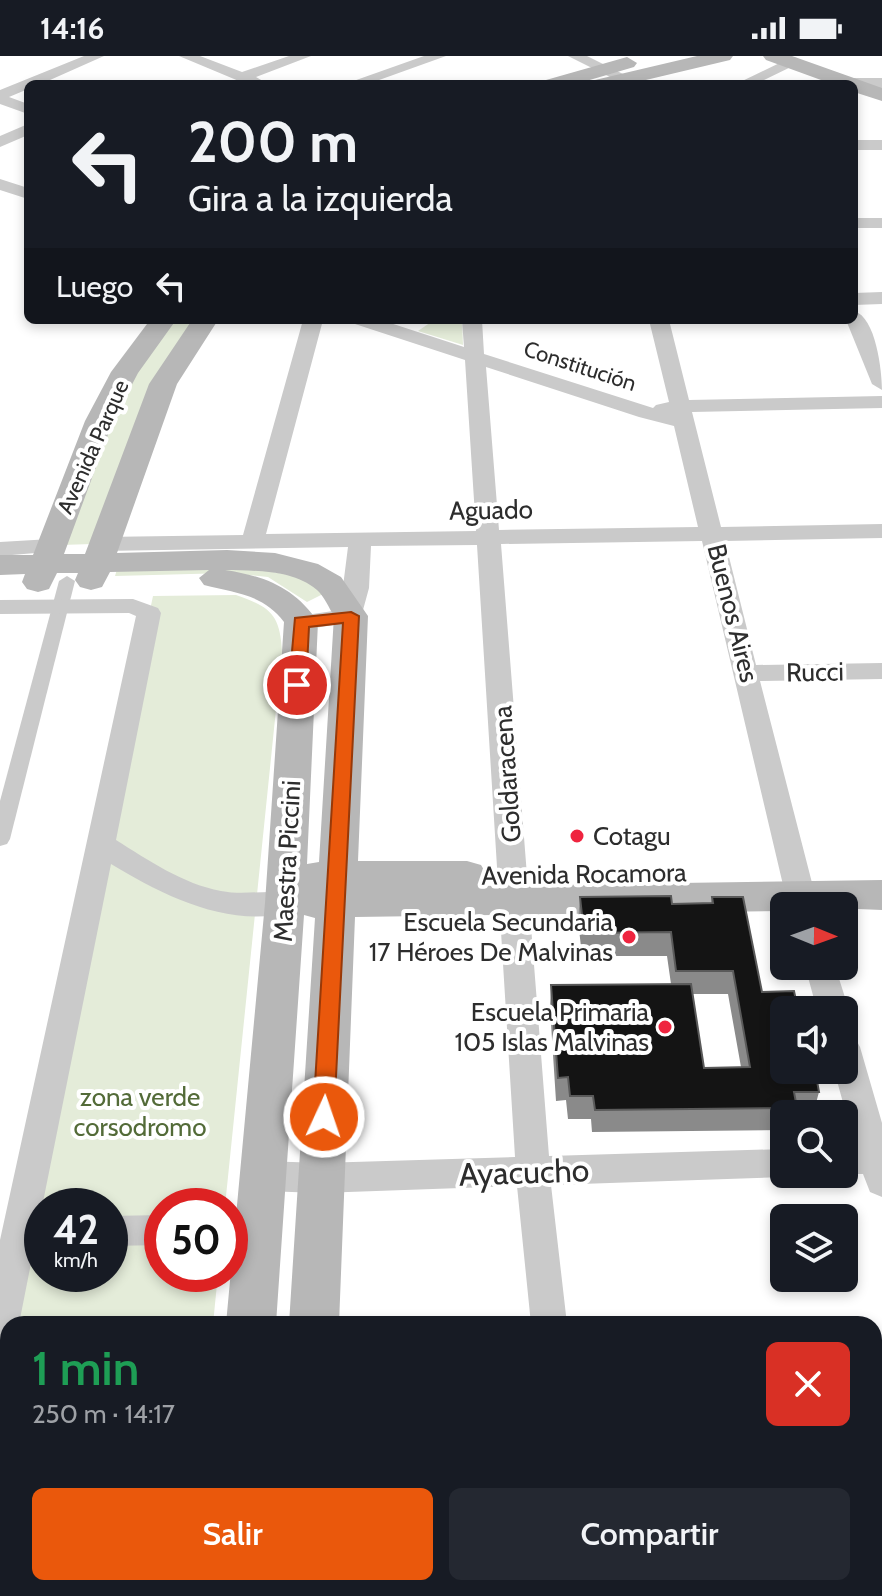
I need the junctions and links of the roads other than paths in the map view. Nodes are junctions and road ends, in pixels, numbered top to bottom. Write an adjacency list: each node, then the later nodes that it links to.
1 (97, 56): 13 (street)
2 (186, 56): 12 (street)
3 (304, 56): 12 (street)
4 (391, 56): 9 (street)
5 (439, 56): 9 (street)
6 (575, 56): 11 (street)
7 (723, 56): 10 (main road)
8 (783, 58): 19 (street); 20 (main road)
9 (413, 64): 17 (street)
10 (656, 64): 11 (main road)
11 (609, 76): 18 (main road)
12 (241, 77): 16 (street)
13 (43, 78): 14 (street); 15 (street)
14 (38, 80)
15 (50, 80)
16 (249, 80)
17 (365, 80)
18 (581, 80)
19 (750, 80)
20 (845, 80)
21 (858, 83): 22 (street)
22 (882, 83)
23 (858, 85): 25 (main road)
24 (24, 86): 26 (street)
25 (882, 95)
26 (0, 97): 27 (street)
27 (24, 107)
28 (24, 131): 29 (street)
29 (0, 142)
30 (858, 145): 31 (street)
31 (882, 145)
32 (0, 184): 33 (street)
33 (24, 193)
34 (858, 223): 35 (street)
35 (882, 223)
36 (882, 298): 37 (street)
37 (858, 299)
38 (160, 324): 56 (main road, Avenida Parque)
39 (202, 324): 56 (main road, Avenida Parque)
40 (312, 324): 53 (street)
41 (374, 324): 45 (street, Constitución)
42 (472, 324): 45 (street, Goldaracena)
43 (660, 324): 48 (street, Buenos Aires)
44 (857, 324): 46 (street)
45 (473, 357): 48 (street, Constitución); 51 (street, Goldaracena)
46 (882, 384)
47 (882, 402): 48 (street, Constitución)
48 (683, 414): 50 (street, Buenos Aires)
49 (882, 531): 50 (street, Aguado)
50 (713, 534): 51 (street, Aguado); 62 (street, Buenos Aires)
51 (490, 538): 52 (street, Aguado); 66 (street, Goldaracena)
52 (360, 540): 53 (street, Aguado); 59 (street)
53 (252, 542): 56 (street, Aguado)
54 (0, 549): 56 (street, Aguado)
55 (0, 565): 56 (main road)
56 (69, 571): 57 (main road); 58 (street); 59 (main road); 60 (main road); 63 (street); 64 (street)
57 (0, 582)
58 (0, 607)
59 (351, 616): 60 (street); 68 (main road, Maestra Piccini)
60 (301, 622): 67 (main road, Maestra Piccini)
61 (882, 671): 62 (street, Rucci)
62 (748, 673): 69 (street, Buenos Aires)
63 (0, 839)
64 (102, 845): 67 (street); 77 (street)
65 (882, 870): 69 (main road, Avenida Rocamora)
66 (515, 888): 68 (main road, Avenida Rocamora); 69 (main road, Avenida Rocamora); 74 (street, Goldaracena)
67 (286, 889): 68 (main road, Avenida Rocamora); 75 (main road, Maestra Piccini)
68 (337, 890): 76 (main road, Maestra Piccini)
69 (799, 891): 70 (main road, Avenida Rocamora)
70 (882, 895)
71 (852, 1084): 73 (street)
72 (770, 1164): 74 (street, Ayacucho)
73 (871, 1165)
74 (533, 1172): 76 (street, Ayacucho); 84 (street, Goldaracena)
75 (264, 1176): 76 (street, Ayacucho); 78 (main road, Maestra Piccini)
76 (320, 1178): 83 (main road, Maestra Piccini)
77 (39, 1188)
78 (248, 1221)
79 (24, 1254): 81 (street)
80 (248, 1276): 82 (main road, Maestra Piccini)
81 (4, 1316)
82 (250, 1316)
83 (314, 1316)
84 (548, 1316)

